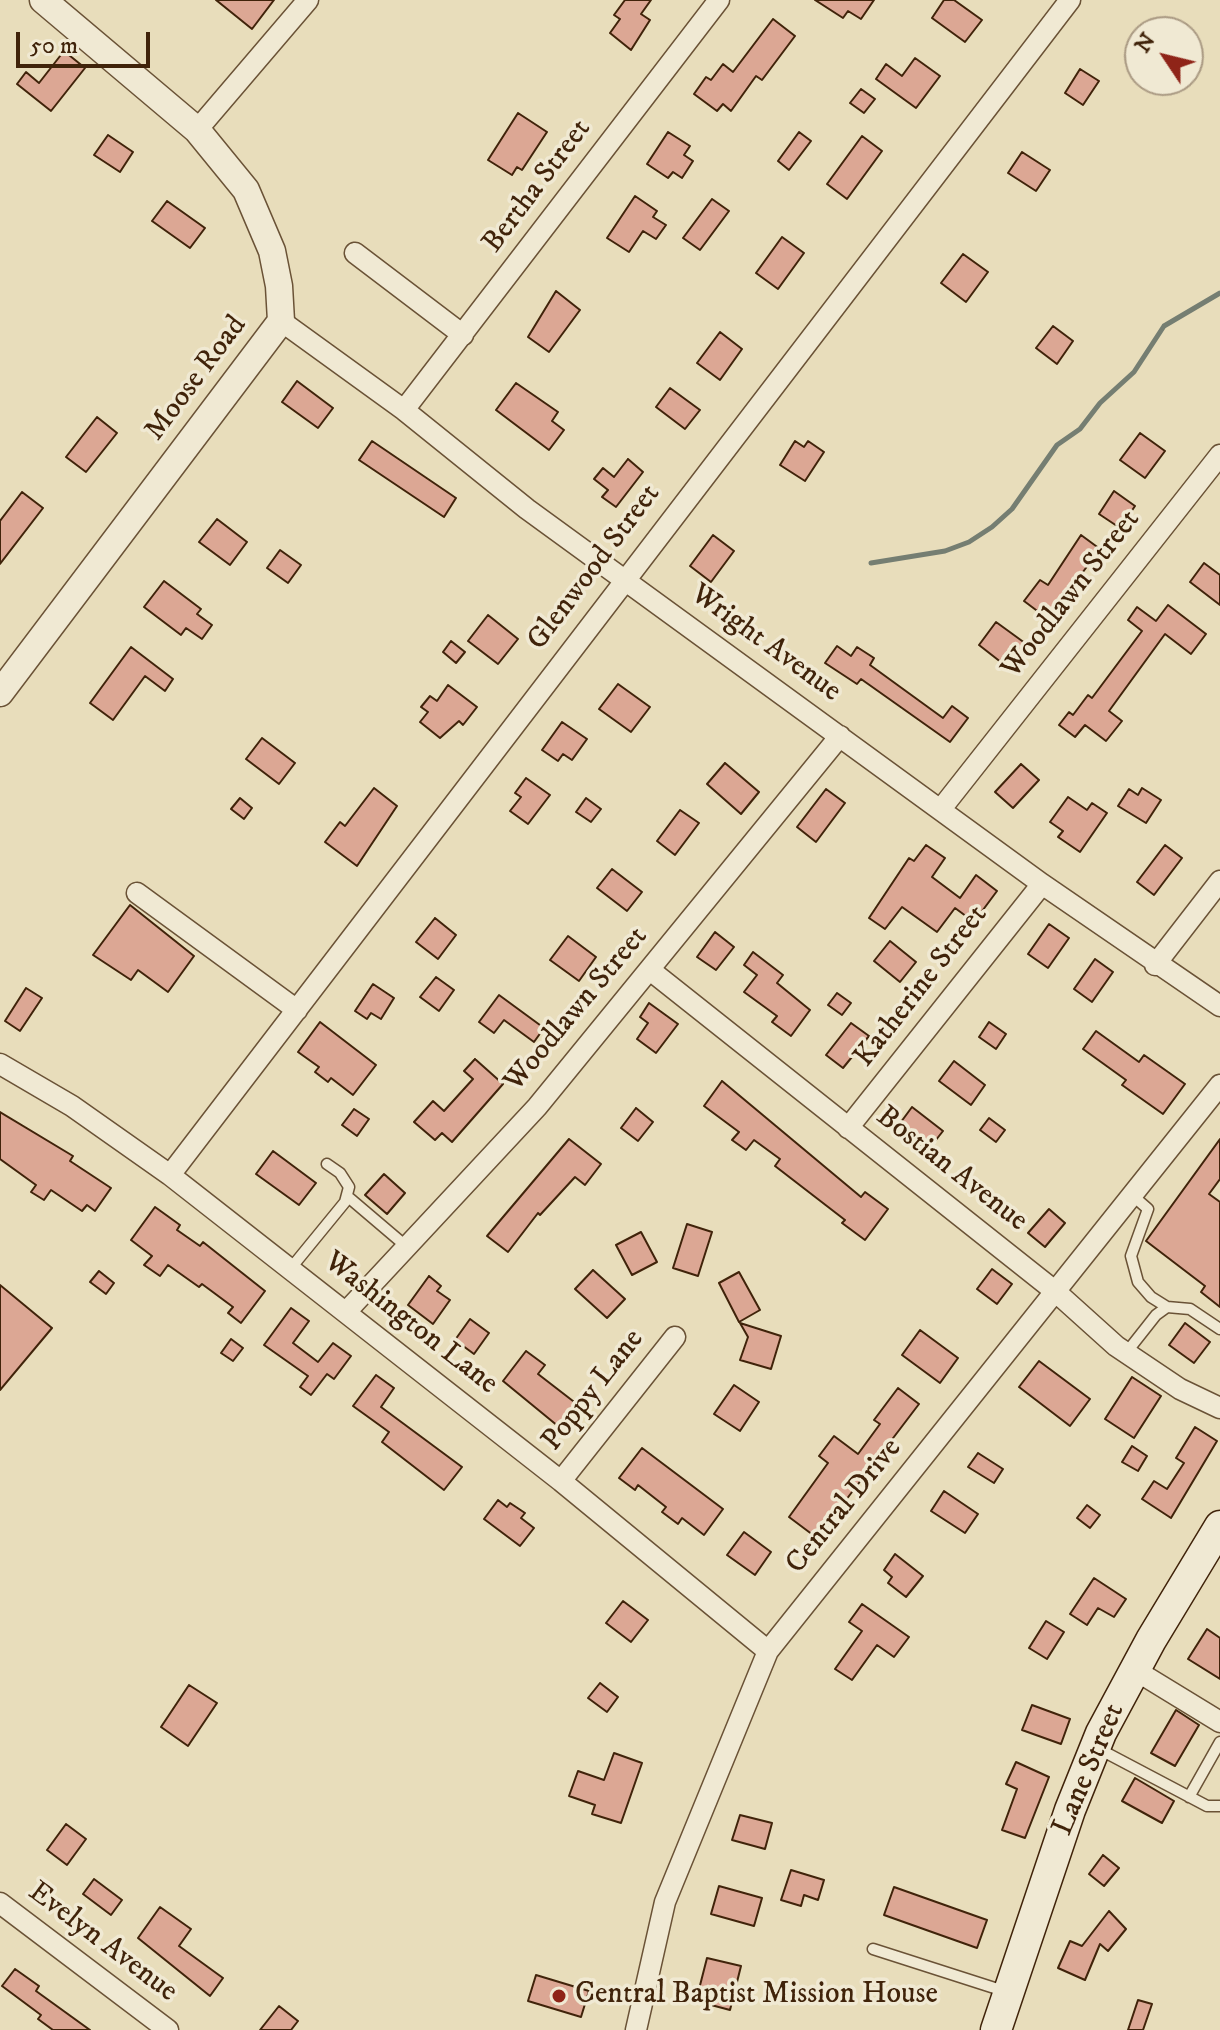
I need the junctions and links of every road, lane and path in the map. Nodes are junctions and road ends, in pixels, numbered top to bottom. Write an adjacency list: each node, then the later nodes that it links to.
1 (43, 0): 5 (street, Moose Road)
2 (308, 0): 5 (street)
3 (719, 0): 8 (street, Bertha Street)
4 (1070, 0): 11 (street, Glenwood Street)
5 (197, 130): 7 (street, Moose Road)
6 (355, 253): 8 (street)
7 (281, 321): 9 (street, Wright Avenue); 12 (street, Moose Road)
8 (463, 335): 9 (street, Bertha Street)
9 (404, 410): 11 (street, Wright Avenue)
10 (1220, 455): 14 (street, Woodlawn Street)
11 (624, 579): 13 (street, Wright Avenue); 21 (street, Glenwood Street)
12 (0, 693)
13 (840, 736): 14 (street, Wright Avenue); 19 (street, Woodlawn Street)
14 (941, 809): 16 (street, Wright Avenue)
15 (1220, 881): 18 (street)
16 (1042, 884): 18 (street, Wright Avenue); 24 (street, Katherine Street)
17 (137, 893): 21 (street)
18 (1155, 965): 20 (street, Wright Avenue)
19 (650, 970): 24 (street, Bostian Avenue); 29 (street, Woodlawn Street)
20 (1220, 1006)
21 (297, 1010): 26 (street, Glenwood Street)
22 (0, 1064): 26 (street, Washington Lane)
23 (1220, 1085): 27 (street, Central Drive)
24 (848, 1128): 31 (street, Bostian Avenue)
25 (327, 1164): 28 (lane)
26 (170, 1175): 30 (street, Washington Lane)
27 (1132, 1195): 31 (street, Central Drive); 32 (lane)
28 (347, 1196): 29 (lane); 30 (lane)
29 (407, 1247): 33 (street, Woodlawn Street)
30 (291, 1268): 33 (street, Washington Lane)
31 (1056, 1292): 36 (street, Bostian Avenue); 40 (street, Central Drive)
32 (1167, 1307): 34 (lane); 36 (lane)
33 (346, 1312): 38 (street, Washington Lane)
34 (1220, 1329)
35 (675, 1337): 38 (street, Poppy Lane)
36 (1126, 1353): 37 (street, Bostian Avenue)
37 (1220, 1408)
38 (561, 1481): 40 (street, Washington Lane)
39 (1216, 1541): 41 (main road, Lane Street)
40 (768, 1651): 51 (street, Central Drive)
41 (1135, 1670): 42 (street); 44 (main road, Lane Street)
42 (1220, 1722)
43 (1220, 1742): 45 (lane)
44 (1096, 1747): 45 (lane); 49 (main road, Lane Street)
45 (1189, 1797): 46 (lane)
46 (1220, 1806)
47 (0, 1903): 50 (street, Evelyn Avenue)
48 (873, 1949): 49 (lane)
49 (1008, 1993): 52 (main road, Lane Street)
50 (168, 2030)
51 (636, 2030)
52 (996, 2030)

